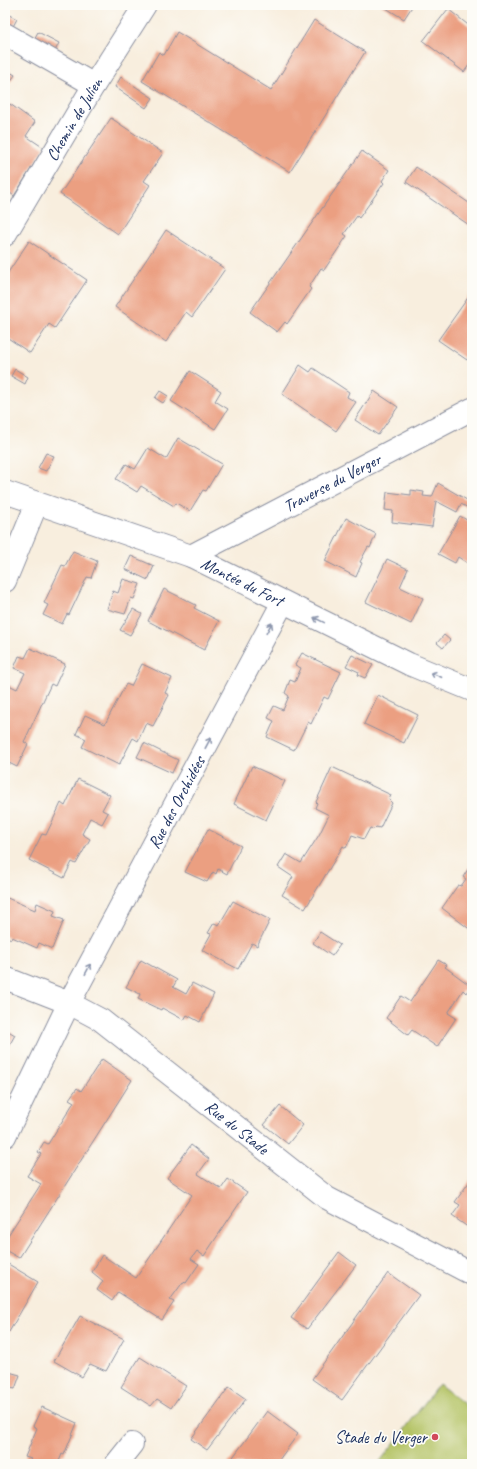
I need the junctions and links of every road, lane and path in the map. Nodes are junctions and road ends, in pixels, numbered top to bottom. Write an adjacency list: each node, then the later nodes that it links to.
1 (145, 5): 3 (street, Chemin de Julien)
2 (5, 34): 3 (street)
3 (94, 85): 4 (street, Chemin de Julien)
4 (5, 235)
5 (472, 409): 8 (street, Traverse du Verger)
6 (5, 492): 7 (street, Montée du Fort)
7 (37, 503): 8 (street, Montée du Fort); 9 (street)
8 (191, 556): 10 (street, Montée du Fort)
9 (5, 581)
10 (283, 602): 11 (street, Montée du Fort, one-way to 10); 13 (street, Rue des Orchidées, one-way to 10)
11 (472, 690)
12 (5, 978): 13 (street, Rue du Stade)
13 (69, 1003): 14 (street, Rue des Orchidées); 15 (street, Rue du Stade)
14 (5, 1136)
15 (472, 1274)
16 (132, 1444): 17 (street)
17 (116, 1464)

